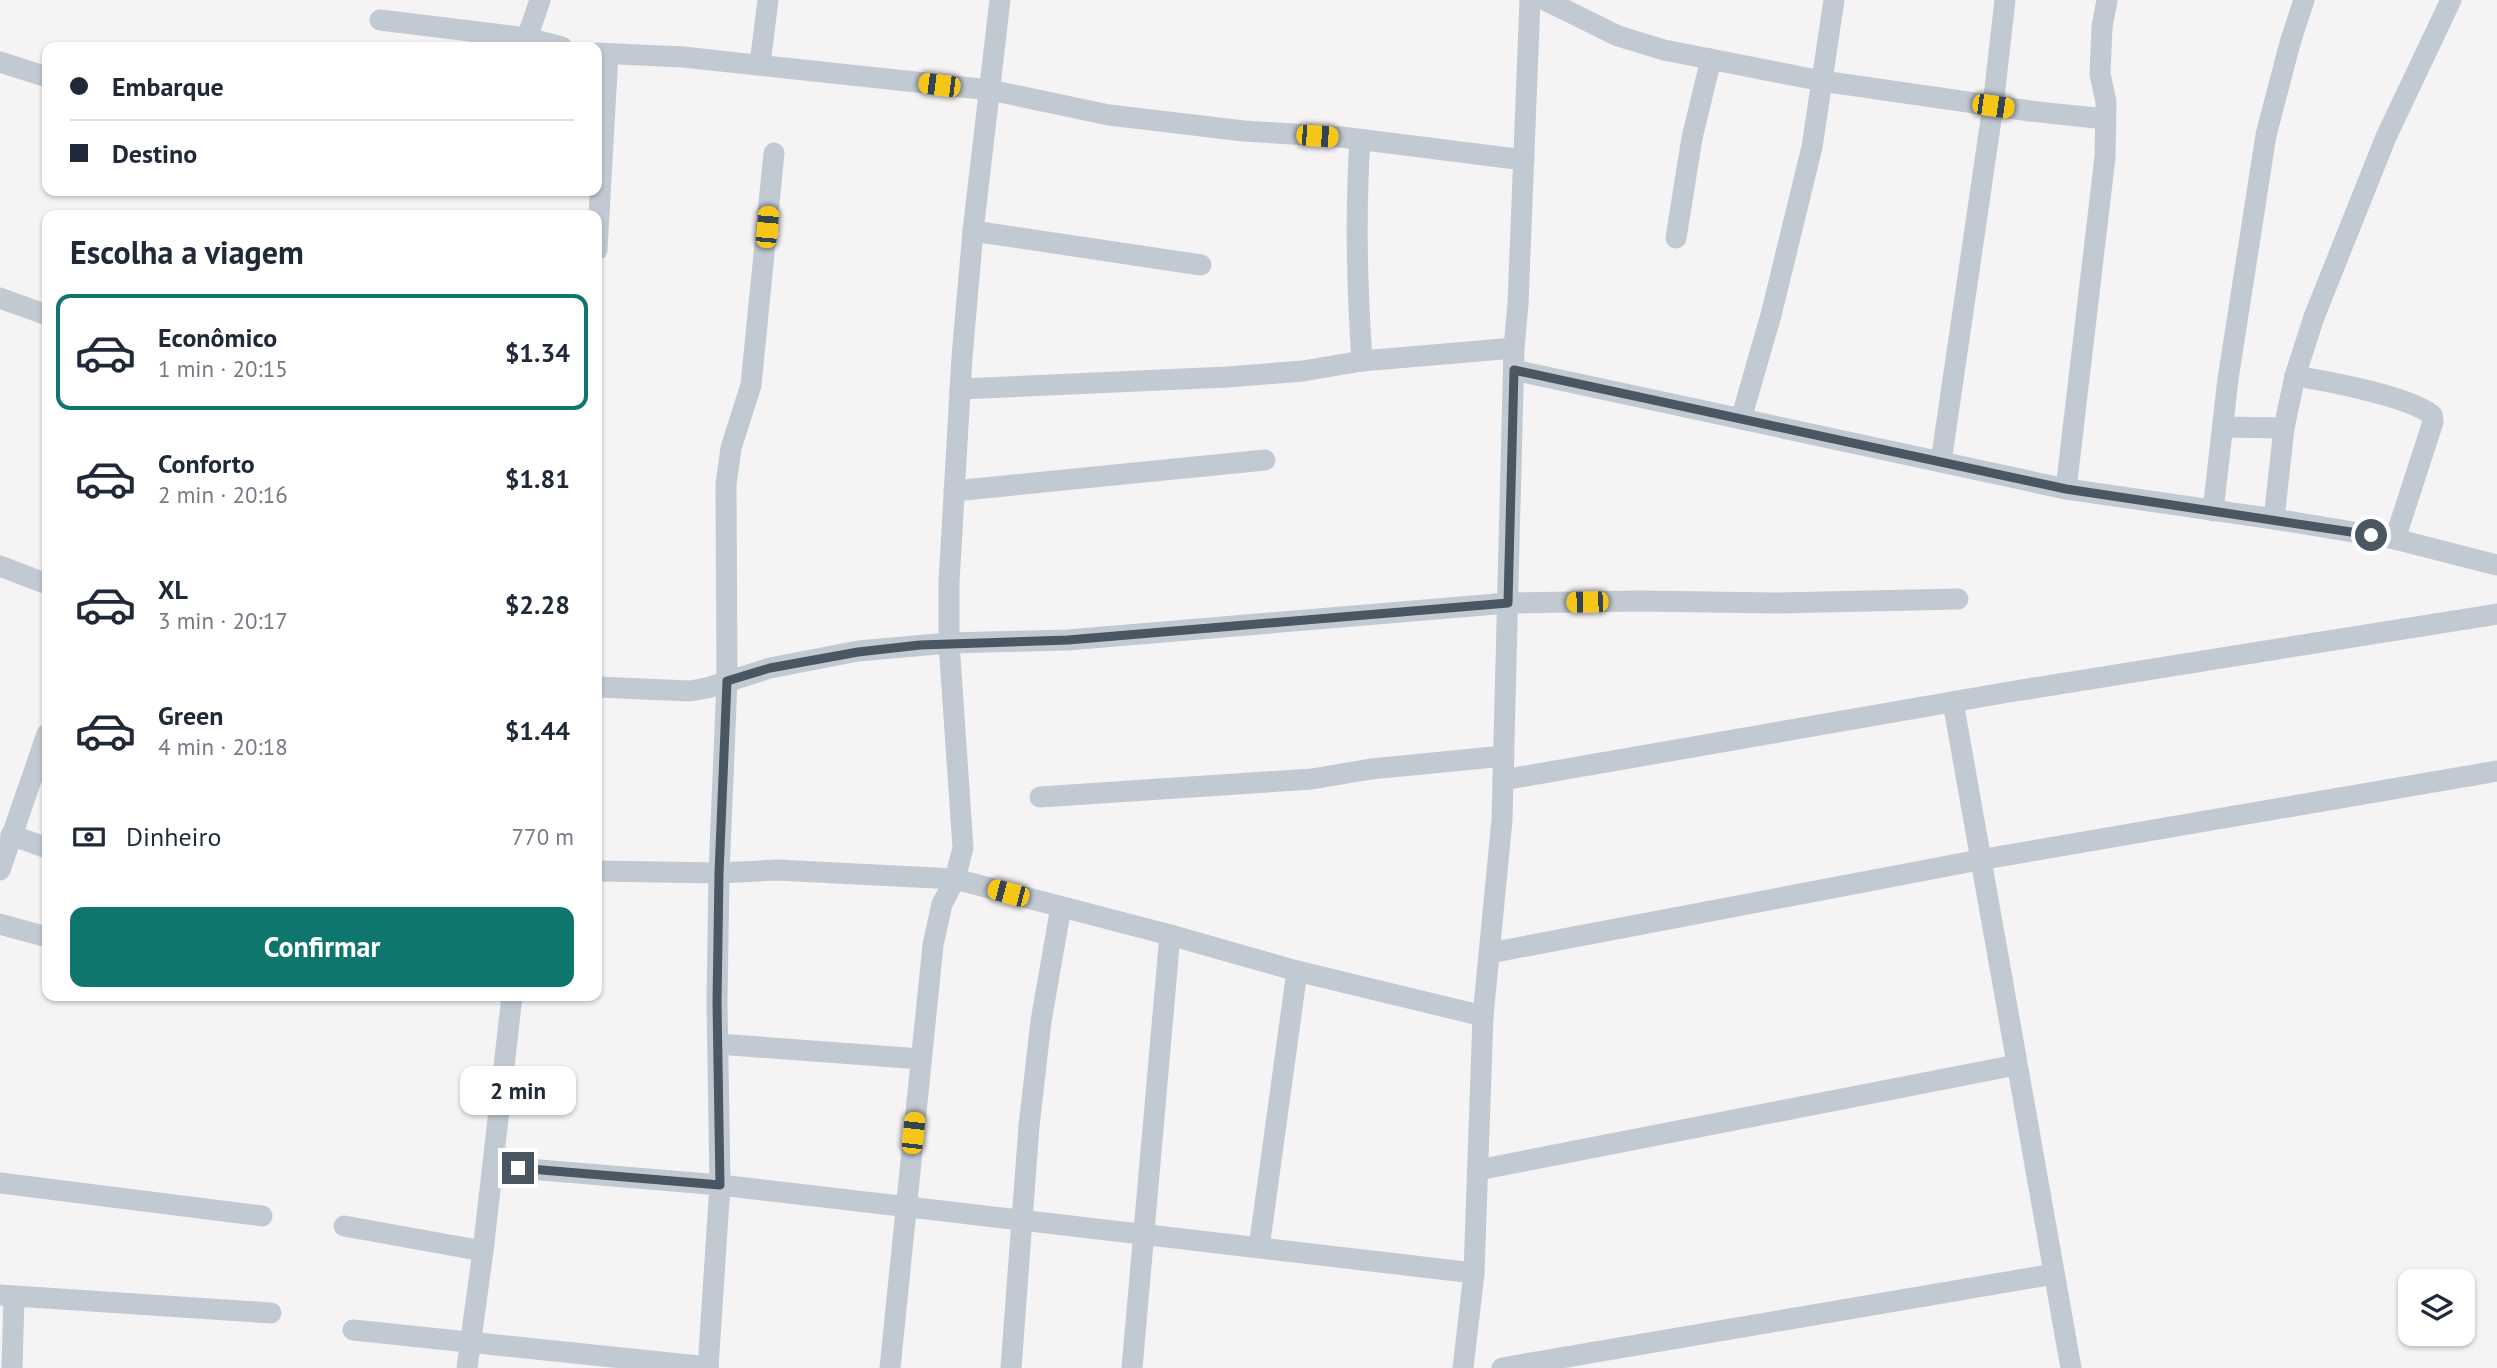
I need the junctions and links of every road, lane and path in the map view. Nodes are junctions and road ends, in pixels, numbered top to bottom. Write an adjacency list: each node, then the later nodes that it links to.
1 (540, 0): 12 (street)
2 (768, 0): 17 (street)
3 (1000, 0): 20 (street)
4 (1530, 0): 25 (street)
5 (1545, 0): 15 (street)
6 (1834, 0): 19 (street)
7 (2005, 0): 21 (street)
8 (2107, 0): 22 (street)
9 (2304, 0): 37 (street)
10 (2451, 0): 34 (street)
11 (380, 20): 12 (street)
12 (527, 38): 13 (street)
13 (543, 42)
14 (602, 53): 17 (street)
15 (1710, 59): 19 (street); 27 (street)
16 (0, 62): 18 (street)
17 (760, 64): 20 (street)
18 (42, 76)
19 (1822, 81): 21 (street); 36 (street)
20 (990, 90): 23 (street); 26 (street)
21 (1993, 106): 22 (street); 40 (street)
22 (2105, 119): 41 (street)
23 (1360, 140): 25 (street); 32 (street)
24 (774, 152): 53 (street)
25 (1524, 160): 31 (street)
26 (973, 231): 28 (street); 35 (street)
27 (1676, 238)
28 (1202, 265)
29 (0, 298): 30 (street)
30 (42, 313)
31 (1514, 348): 32 (street); 33 (street)
32 (1362, 361): 35 (street)
33 (1514, 370): 36 (street); 50 (street)
34 (2295, 376): 38 (street); 45 (street)
35 (960, 389): 42 (street)
36 (1741, 418): 40 (street)
37 (2224, 428): 38 (street); 43 (street)
38 (2284, 428): 44 (street)
39 (1265, 460): 42 (street)
40 (1941, 462): 41 (street)
41 (2066, 489): 43 (street)
42 (954, 491): 52 (street)
43 (2213, 511): 44 (street)
44 (2274, 519): 45 (street)
45 (2395, 539): 46 (street)
46 (2497, 565)
47 (0, 566): 48 (street)
48 (42, 582)
49 (1958, 599): 50 (street)
50 (1508, 603): 52 (street); 57 (street)
51 (2497, 614): 55 (street)
52 (949, 643): 53 (street); 67 (street)
53 (727, 681): 54 (street); 66 (street)
54 (602, 687)
55 (1953, 702): 59 (street); 63 (street)
56 (42, 746): 61 (street)
57 (1504, 756): 59 (street); 60 (street)
58 (2497, 771): 63 (street)
59 (1503, 780): 72 (street)
60 (1040, 797)
61 (9, 822): 62 (street); 64 (street)
62 (42, 845)
63 (1979, 860): 72 (street); 78 (street)
64 (0, 870)
65 (602, 871): 66 (street)
66 (719, 873): 67 (street); 76 (street)
67 (955, 879): 68 (street); 77 (street)
68 (1060, 907): 70 (street); 85 (street)
69 (0, 924): 71 (street)
70 (1170, 935): 73 (street); 87 (street)
71 (42, 936)
72 (1490, 953): 75 (street)
73 (1297, 971): 75 (street); 88 (street)
74 (511, 1001): 79 (street)
75 (1483, 1016): 80 (street)
76 (718, 1044): 77 (street); 82 (street)
77 (921, 1059): 83 (street)
78 (2017, 1065): 80 (street); 91 (street)
79 (493, 1166): 82 (street); 89 (street)
80 (1478, 1170): 90 (street)
81 (0, 1183): 84 (street)
82 (720, 1185): 83 (street); 98 (street)
83 (905, 1207): 85 (street); 99 (street)
84 (262, 1216)
85 (1021, 1221): 87 (street); 100 (street)
86 (344, 1226): 89 (street)
87 (1143, 1235): 88 (street); 101 (street)
88 (1259, 1248): 90 (street)
89 (483, 1251): 95 (street)
90 (1474, 1273): 102 (street)
91 (2054, 1274): 103 (street); 104 (street)
92 (7, 1297): 93 (street); 96 (street)
93 (271, 1313)
94 (353, 1330): 95 (street)
95 (469, 1343): 97 (street); 98 (street)
96 (12, 1368)
97 (467, 1368)
98 (708, 1368)
99 (890, 1368)
100 (1011, 1368)
101 (1132, 1368)
102 (1463, 1368)
103 (1502, 1368)
104 (2071, 1368)

